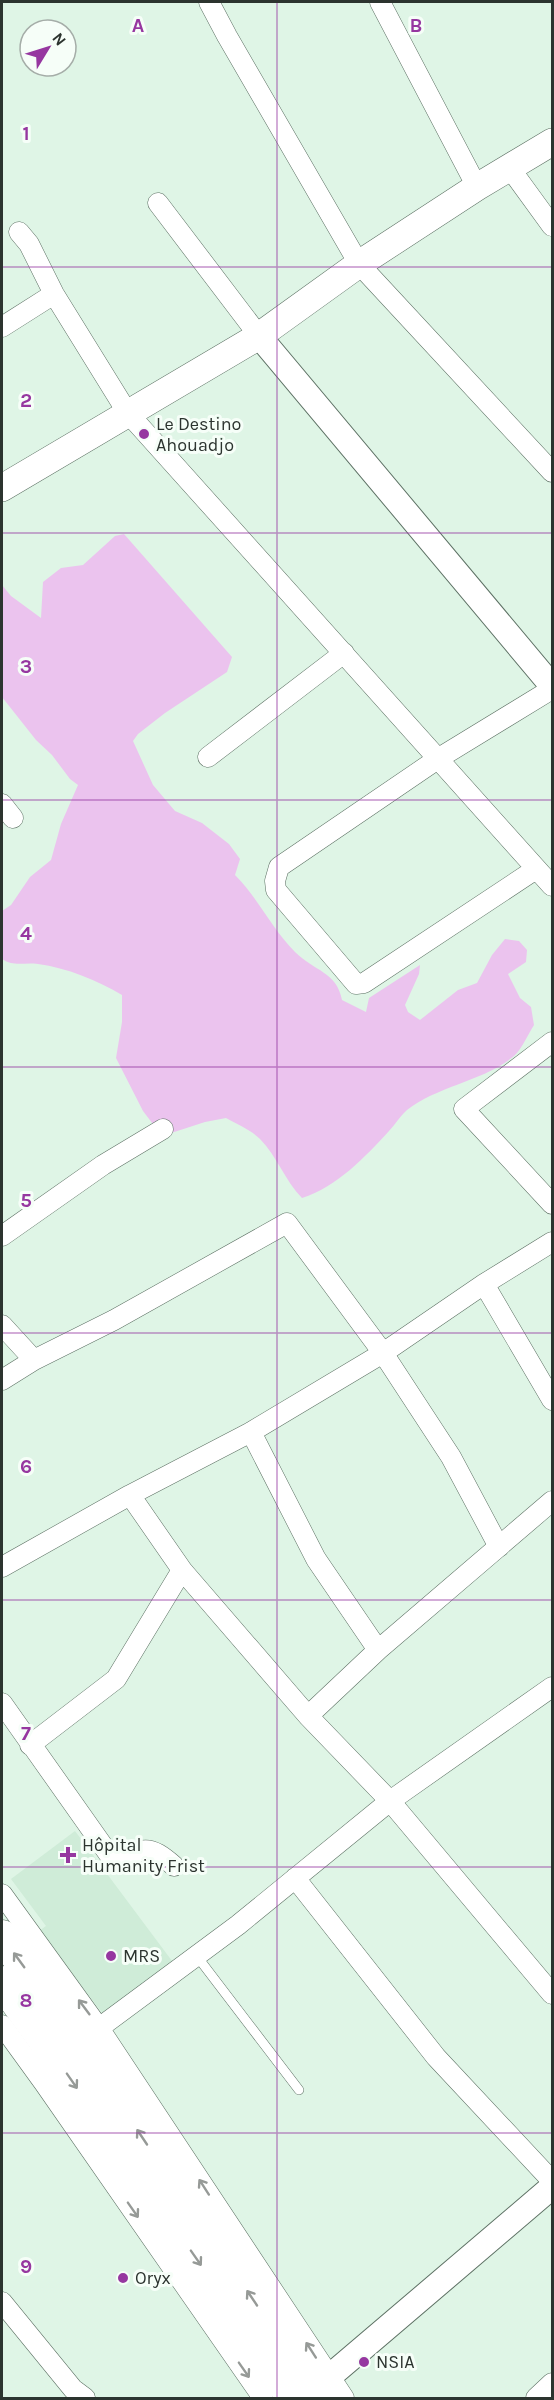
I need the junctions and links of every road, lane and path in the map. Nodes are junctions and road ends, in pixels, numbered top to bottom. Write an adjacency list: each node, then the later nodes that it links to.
1 (209, 2): 9 (street)
2 (380, 2): 5 (street)
3 (552, 142): 4 (main road)
4 (509, 167): 5 (main road); 7 (street)
5 (477, 187): 9 (main road)
6 (158, 203): 12 (street)
7 (552, 226)
8 (19, 232): 10 (street)
9 (359, 264): 12 (main road); 14 (street)
10 (54, 294): 11 (street); 13 (street)
11 (2, 327)
12 (259, 336): 13 (main road); 17 (street)
13 (127, 412): 15 (main road); 16 (street)
14 (552, 472)
15 (2, 488)
16 (344, 653): 18 (street); 19 (street)
17 (552, 688): 19 (street)
18 (208, 757)
19 (439, 758): 20 (street); 20 (street)
20 (536, 869): 21 (street)
21 (552, 886)
22 (552, 1042): 24 (street)
23 (163, 1129): 25 (street)
24 (552, 1204)
25 (2, 1236)
26 (552, 1242): 27 (street)
27 (484, 1284): 29 (street); 32 (street)
28 (2, 1325): 30 (street)
29 (383, 1353): 30 (street); 33 (street); 36 (street)
30 (34, 1360): 31 (street)
31 (2, 1380)
32 (552, 1400)
33 (251, 1432): 34 (street); 39 (street)
34 (130, 1495): 37 (street); 38 (street)
35 (552, 1501): 36 (street)
36 (499, 1547): 39 (street)
37 (2, 1567)
38 (182, 1570): 42 (street); 43 (street)
39 (378, 1650): 42 (street)
40 (549, 1696): 44 (street)
41 (2, 1703): 43 (street)
42 (308, 1716): 44 (street)
43 (30, 1745): 45 (street)
44 (390, 1802): 46 (street); 51 (street)
45 (174, 1866)
46 (296, 1878): 49 (street); 55 (street)
47 (2, 1894): 53 (street, one-way to 47)
48 (2, 1936): 59 (highway, one-way to 48)
49 (196, 1955): 53 (street); 54 (lane)
50 (2, 1982): 59 (highway, one-way to 59)
51 (552, 1994)
52 (2, 2025): 61 (street, one-way to 61)
53 (99, 2028): 59 (street, one-way to 53)
54 (300, 2090)
55 (552, 2181)
56 (552, 2187): 59 (street)
57 (5, 2312): 60 (street)
58 (552, 2383): 62 (street)
59 (318, 2394)
60 (85, 2398)
61 (263, 2398)
62 (536, 2398)

